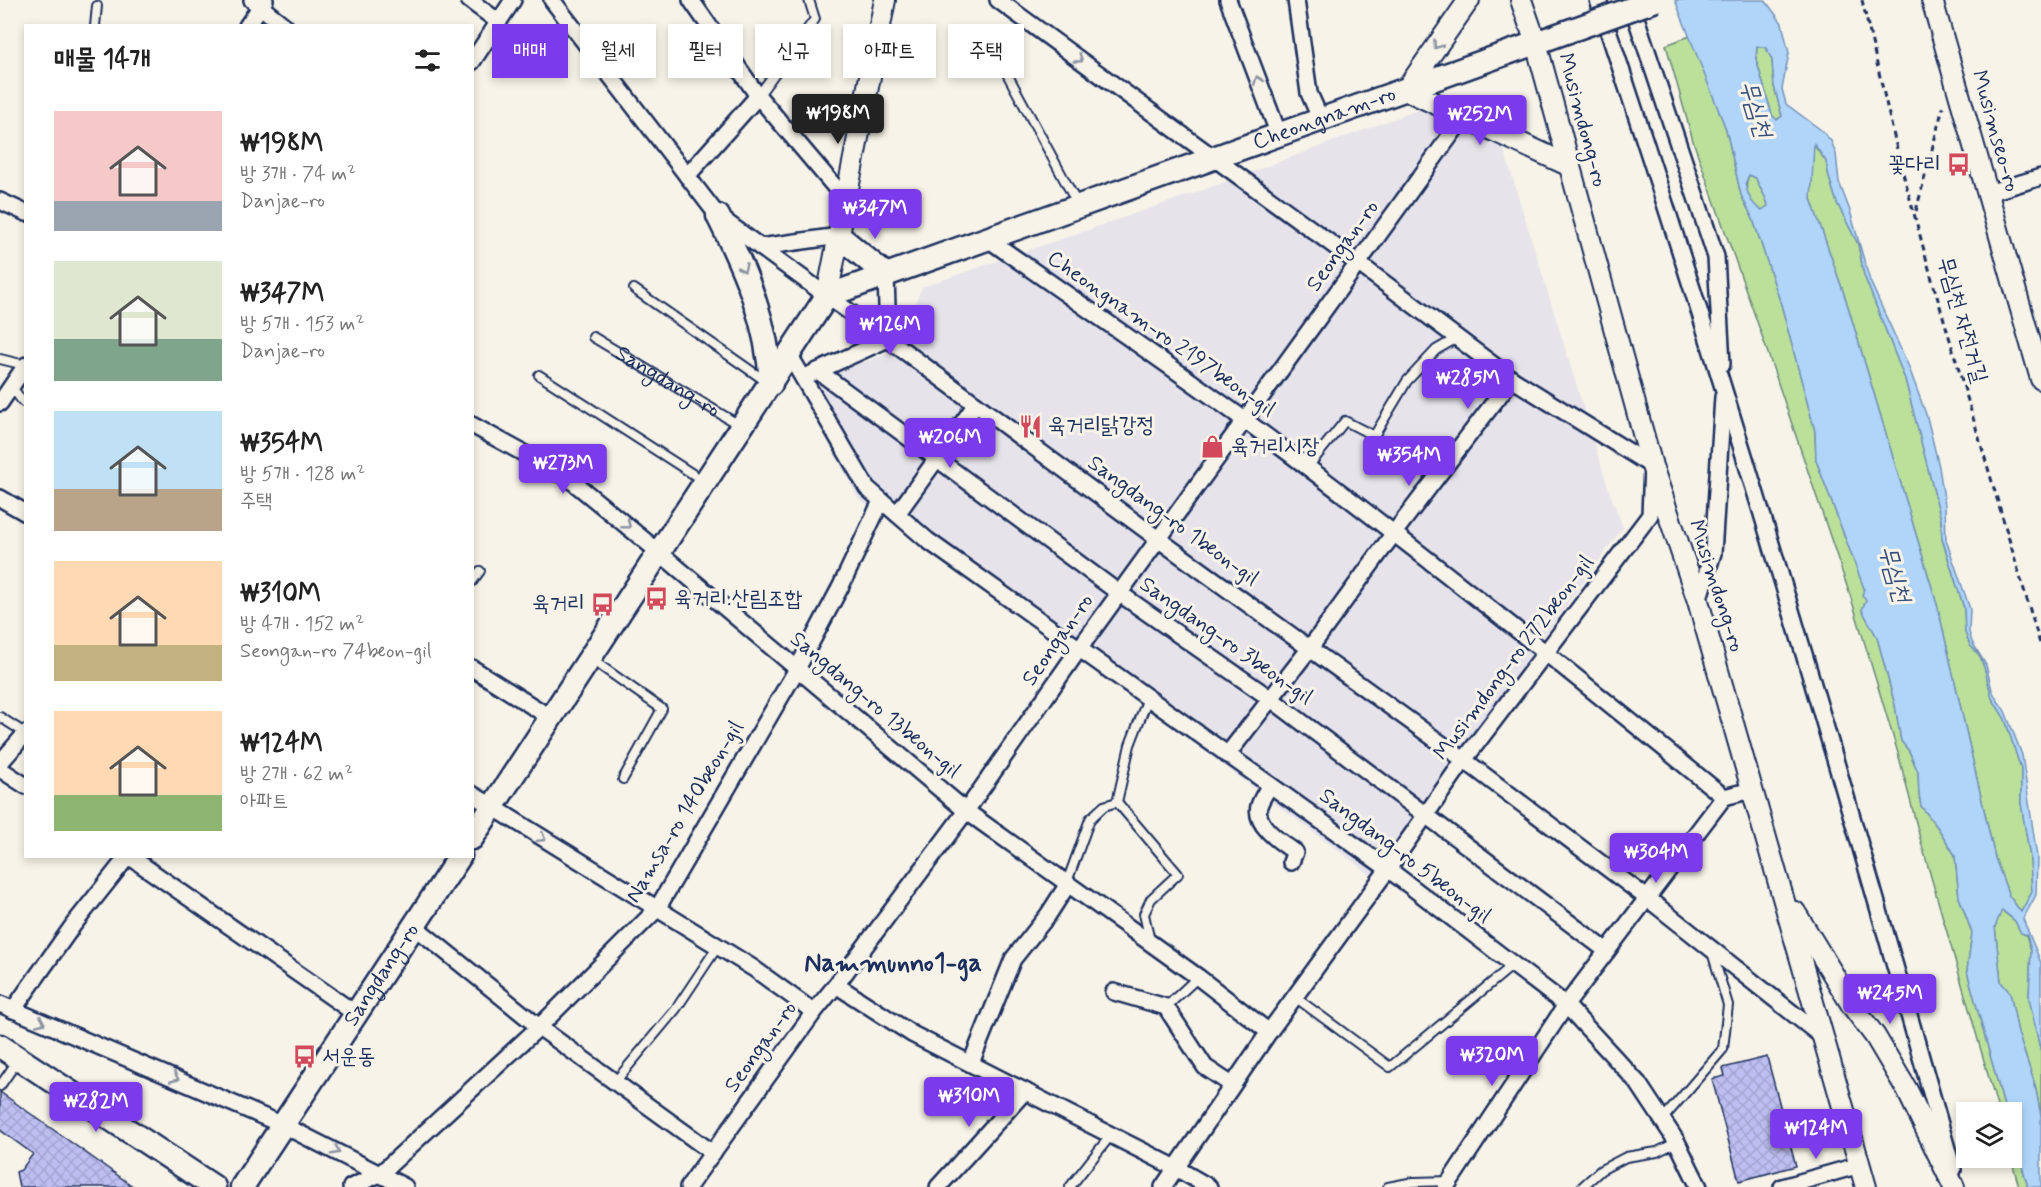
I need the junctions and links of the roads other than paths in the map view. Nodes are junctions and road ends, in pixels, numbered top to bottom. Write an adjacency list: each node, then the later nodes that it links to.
1 (469, 0): 18 (street)
2 (513, 0): 18 (street)
3 (552, 0): 32 (street, Sangdang-ro 1beon-gil)
4 (691, 0): 26 (street)
5 (809, 0): 26 (lane)
6 (885, 0): 35 (street)
7 (998, 0): 30 (street, one-way to 30)
8 (1228, 0): 29 (street, one-way to 8)
9 (1296, 0): 28 (street)
10 (1469, 0): 25 (street, one-way to 25)
11 (1521, 0): 22 (street, Musimdong-ro)
12 (1598, 0): 61 (street)
13 (1630, 0): 61 (street)
14 (1656, 0): 22 (main road, Cheongnam-ro, bridge)
15 (1932, 0): 34 (street, Musimseo-ro)
16 (259, 2): 20 (street); 21 (street)
17 (97, 6): 19 (lane)
18 (499, 22): 23 (street)
19 (95, 24)
20 (248, 24)
21 (283, 24)
22 (1536, 43): 25 (main road, Cheongnam-ro); 31 (street, Musimdong-ro)
23 (474, 59)
24 (1010, 78): 37 (lane)
25 (1406, 90): 27 (street); 28 (main road, Cheongnam-ro)
26 (758, 96): 32 (street); 35 (street)
27 (1463, 118): 31 (street); 43 (street, Seongan-ro)
28 (1321, 120): 29 (main road, Cheongnam-ro)
29 (1279, 135): 30 (main road, Cheongnam-ro)
30 (1214, 158): 37 (main road, Cheongnam-ro); 43 (street)
31 (1570, 166): 69 (street, Musimdong-ro)
32 (687, 176): 39 (street, Sangdang-ro 1beon-gil)
33 (2041, 177): 34 (street)
34 (1988, 193): 58 (street, Musimseo-ro)
35 (846, 200): 40 (street)
36 (0, 201): 38 (street)
37 (1078, 207): 41 (main road, Cheongnam-ro)
38 (24, 212)
39 (717, 216): 42 (street, Sangdang-ro 1beon-gil); 59 (main road, one-way to 59)
40 (839, 236): 42 (street); 44 (main road); 46 (street)
41 (988, 239): 44 (main road, Cheongnam-ro); 65 (street, Cheongnam-ro 2197beon-gil)
42 (760, 247): 46 (street, Sangdang-ro 1beon-gil)
43 (1359, 264): 48 (street); 65 (street, Seongan-ro)
44 (886, 275): 46 (main road, Cheongnam-ro); 49 (street)
45 (634, 289): 59 (lane)
46 (827, 296): 49 (street, Sangdang-ro 1beon-gil); 50 (main road, Sangdang-ro)
47 (593, 337): 67 (lane, Sangdang-ro)
48 (1457, 338): 57 (street); 70 (lane)
49 (888, 339): 54 (street); 64 (street, Sangdang-ro 1beon-gil)
50 (789, 354): 56 (street, Sangdang-ro 5beon-gil); 59 (main road, Sangdang-ro)
51 (0, 359): 52 (lane)
52 (24, 365)
53 (24, 368): 60 (street)
54 (818, 371): 56 (street); 68 (street, Sangdang-ro 3beon-gil)
55 (539, 375): 71 (lane)
56 (802, 378): 73 (street, Sangdang-ro 5beon-gil)
57 (1512, 379): 69 (street); 76 (street)
58 (2041, 380)
59 (771, 384): 67 (main road, Sangdang-ro)
60 (11, 386): 62 (lane); 63 (street)
61 (1723, 386): 82 (street); 167 (street)
62 (24, 402)
63 (0, 403)
64 (976, 404): 68 (street); 77 (street, Sangdang-ro 1beon-gil)
65 (1245, 420): 70 (street, Cheongnam-ro 2197beon-gil); 77 (street, Seongan-ro)
66 (474, 426): 78 (street, Sangdang-ro 13beon-gil, one-way to 78)
67 (743, 427): 71 (main road, Sangdang-ro)
68 (936, 459): 75 (street); 81 (street, Sangdang-ro 3beon-gil)
69 (1652, 466): 82 (street, Musimdong-ro); 85 (street, Musimdong-ro 272beon-gil)
70 (1307, 468): 76 (street, Cheongnam-ro 2197beon-gil)
71 (706, 483): 78 (main road, Sangdang-ro)
72 (0, 498): 74 (street)
73 (881, 501): 75 (street, Sangdang-ro 5beon-gil); 88 (street, Namsa-ro 140beon-gil)
74 (24, 512)
75 (897, 514): 84 (street, Sangdang-ro 5beon-gil)
76 (1394, 533): 83 (street); 85 (street, Cheongnam-ro 2197beon-gil)
77 (1158, 539): 81 (street, Seongan-ro); 83 (street, Sangdang-ro 1beon-gil)
78 (660, 553): 86 (main road, Sangdang-ro); 88 (street, Sangdang-ro 13beon-gil)
79 (480, 571): 80 (lane)
80 (474, 579)
81 (1119, 593): 84 (street, Seongan-ro); 90 (street, Sangdang-ro 3beon-gil)
82 (1698, 601): 102 (street, Musimdong-ro)
83 (1311, 648): 90 (street); 96 (street, Sangdang-ro 1beon-gil)
84 (1079, 649): 89 (street, Sangdang-ro 5beon-gil); 107 (street, Seongan-ro)
85 (1546, 652): 96 (street, Musimdong-ro 272beon-gil); 104 (street, Cheongnam-ro 2197beon-gil)
86 (590, 659): 92 (main road, Sangdang-ro); 99 (lane)
87 (474, 669): 92 (street)
88 (797, 669): 107 (street, Sangdang-ro 13beon-gil); 118 (street, Namsa-ro 140beon-gil)
89 (1148, 698): 95 (street, Sangdang-ro 5beon-gil); 105 (lane)
90 (1271, 699): 95 (street); 108 (street, Sangdang-ro 3beon-gil)
91 (0, 717): 93 (lane)
92 (551, 718): 106 (main road, Sangdang-ro)
93 (24, 732)
94 (24, 734): 97 (street)
95 (1227, 755): 101 (street, Sangdang-ro 5beon-gil)
96 (1464, 760): 108 (street, Musimdong-ro 272beon-gil); 117 (street, Sangdang-ro 1beon-gil)
97 (0, 763)
98 (0, 769): 100 (street)
99 (623, 779)
100 (24, 785)
101 (1270, 785): 113 (street); 114 (street, Sangdang-ro 5beon-gil)
102 (1752, 790): 104 (street); 116 (street, Musimdong-ro)
103 (474, 795): 106 (street)
104 (1724, 797): 117 (street)
105 (1117, 802): 115 (lane); 120 (lane)
106 (493, 807): 109 (main road, Sangdang-ro); 118 (street, one-way to 118)
107 (966, 811): 115 (street, Sangdang-ro 13beon-gil); 126 (street, Seongan-ro)
108 (1426, 815): 114 (street, Musimdong-ro 272beon-gil); 123 (street, Sangdang-ro 3beon-gil)
109 (474, 834)
110 (127, 858): 131 (street)
111 (132, 858): 133 (street)
112 (459, 858): 119 (main road, Sangdang-ro)
113 (1291, 862)
114 (1388, 869): 124 (street, Sangdang-ro 5beon-gil); 128 (street, Musimdong-ro 272beon-gil)
115 (1067, 883): 120 (street, Sangdang-ro 13beon-gil); 139 (street)
116 (1780, 889): 136 (street, Musimdong-ro); 167 (street)
117 (1647, 898): 122 (street, Sangdang-ro 1beon-gil); 123 (street)
118 (657, 909): 121 (street); 134 (street, Namsa-ro 140beon-gil)
119 (414, 926): 133 (main road, Sangdang-ro); 134 (street)
120 (1151, 943): 125 (street, Sangdang-ro 13beon-gil)
121 (718, 946): 132 (street); 140 (lane)
122 (1711, 949): 136 (street, Sangdang-ro 1beon-gil); 144 (lane)
123 (1607, 951): 129 (street)
124 (1513, 965): 128 (lane); 129 (street, Sangdang-ro 5beon-gil)
125 (1198, 977): 130 (lane); 135 (street, Sangdang-ro 13beon-gil)
126 (836, 985): 132 (street, Seongan-ro); 139 (street)
127 (1114, 992): 130 (street)
128 (1295, 996): 135 (street, Musimdong-ro 272beon-gil)
129 (1566, 1005): 144 (street, Sangdang-ro 5beon-gil); 152 (street)
130 (1166, 1006): 141 (street)
131 (7, 1007): 145 (street, one-way to 145)
132 (814, 1012): 148 (street, Seongan-ro)
133 (356, 1014): 145 (main road, Sangdang-ro)
134 (539, 1027): 140 (street); 151 (street, Namsa-ro 140beon-gil)
135 (1269, 1032): 141 (street, Musimdong-ro 272beon-gil)
136 (1824, 1038): 149 (street, Musimdong-ro)
137 (0, 1046): 138 (main road)
138 (19, 1058): 142 (lane); 153 (main road)
139 (971, 1063): 143 (street)
140 (615, 1082): 148 (street)
141 (1232, 1085): 150 (street, Musimdong-ro 272beon-gil)
142 (0, 1086)
143 (1025, 1091): 146 (street); 158 (street)
144 (1662, 1120): 147 (street, Sangdang-ro 5beon-gil)
145 (284, 1125): 151 (street, one-way to 151); 154 (main road, Sangdang-ro)
146 (1111, 1135): 150 (street); 159 (lane)
147 (1677, 1142): 163 (lane); 164 (street, Sangdang-ro 5beon-gil)
148 (712, 1153): 157 (street, Seongan-ro)
149 (1860, 1165): 165 (street); 166 (street, Musimdong-ro)
150 (1176, 1168): 160 (street, Musimdong-ro 272beon-gil); 161 (street)
151 (380, 1174): 155 (street, Namsa-ro 140beon-gil); 156 (street)
152 (1448, 1184): 162 (lane)
153 (214, 1187)
154 (242, 1187)
155 (351, 1187)
156 (405, 1187)
157 (688, 1187)
158 (938, 1187)
159 (1070, 1187)
160 (1163, 1187)
161 (1209, 1187)
162 (1388, 1187)
163 (1582, 1187)
164 (1699, 1187)
165 (1782, 1187)
166 (1866, 1187)
167 (1956, 1187)

